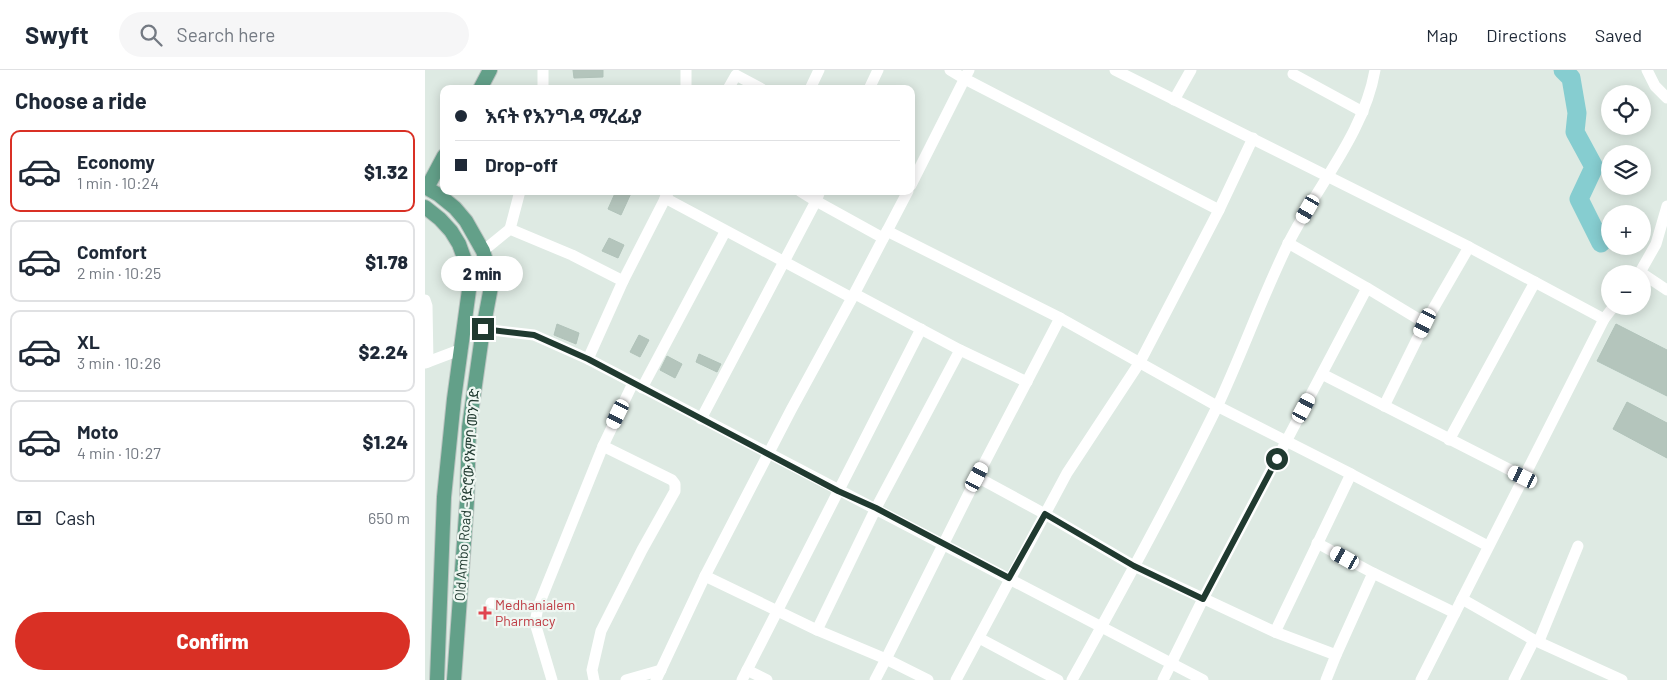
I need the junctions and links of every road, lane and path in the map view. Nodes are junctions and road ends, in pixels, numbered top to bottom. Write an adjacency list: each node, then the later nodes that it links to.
1 (490, 70): 14 (main road)
2 (543, 70): 15 (street)
3 (686, 70): 16 (street)
4 (819, 70): 19 (street)
5 (878, 70): 20 (street)
6 (950, 70): 13 (street)
7 (1115, 70): 22 (street)
8 (1191, 70): 22 (street)
9 (1375, 70): 23 (street)
10 (1647, 70): 21 (street)
11 (738, 72): 17 (street); 18 (street)
12 (1293, 74): 23 (street)
13 (967, 75): 27 (street); 35 (street)
14 (482, 85)
15 (543, 85)
16 (686, 85)
17 (730, 85)
18 (756, 85)
19 (812, 85)
20 (871, 85)
21 (1667, 98)
22 (1174, 100): 24 (street)
23 (1363, 112): 26 (street)
24 (1253, 138): 26 (street); 35 (street)
25 (440, 163): 28 (main road)
26 (1328, 175): 39 (street); 40 (street)
27 (915, 176)
28 (426, 187): 41 (main road, Old Ambo Road -የድሮው የአምቦ መንገድ)
29 (519, 195): 36 (street)
30 (667, 195): 37 (street); 45 (street)
31 (906, 195): 38 (street)
32 (818, 196): 38 (street); 42 (street)
33 (1667, 206): 43 (street)
34 (425, 207): 57 (main road, Old Ambo Road -የድሮው የአምቦ መንገድ)
35 (1219, 210): 61 (street)
36 (510, 229): 41 (street); 45 (street)
37 (725, 232): 42 (street); 64 (street)
38 (885, 234): 49 (street); 52 (street)
39 (1288, 243): 47 (street); 65 (street)
40 (1469, 247): 46 (street); 54 (street)
41 (483, 250): 55 (main road, Old Ambo Road -የድሮው የአምቦ መንገድ)
42 (784, 261): 49 (street); 67 (street)
43 (1644, 265)
44 (1651, 280): 48 (street)
45 (623, 281): 59 (street)
46 (1535, 282): 53 (street); 68 (street)
47 (1367, 288): 54 (street); 62 (street)
48 (1667, 290)
49 (853, 296): 56 (street); 71 (street)
50 (425, 300): 60 (street)
51 (1607, 315): 53 (street)
52 (1060, 318): 61 (street); 63 (street)
53 (1604, 319): 74 (street)
54 (1425, 323): 66 (street)
55 (483, 329): 59 (street); 103 (main road, Old Ambo Road -የድሮው የአምቦ መንገድ)
56 (921, 329): 58 (street); 75 (street)
57 (462, 348): 60 (street); 102 (main road, Old Ambo Road -የድሮው የአምቦ መንገድ)
58 (960, 350): 63 (street); 76 (street)
59 (588, 359): 64 (street)
60 (427, 362)
61 (1140, 362): 65 (street); 77 (street)
62 (1322, 374): 66 (street); 69 (street)
63 (1027, 382): 73 (street)
64 (638, 386): 67 (street); 70 (street)
65 (1217, 406): 69 (street); 82 (street)
66 (1385, 406): 68 (street)
67 (701, 419): 71 (street)
68 (1449, 440): 74 (street)
69 (1286, 441): 72 (street); 86 (street)
70 (603, 446): 89 (street); 105 (street)
71 (768, 454): 75 (street); 84 (street)
72 (1351, 474): 78 (street); 80 (street)
73 (977, 477): 77 (street); 79 (street)
74 (1523, 477): 80 (street)
75 (838, 491): 76 (street); 90 (street)
76 (876, 508): 79 (street); 93 (street)
77 (1045, 514): 82 (street); 85 (street)
78 (1317, 543): 83 (street); 94 (street)
79 (944, 544): 85 (street); 98 (street)
80 (1488, 546): 87 (street)
81 (1578, 546): 96 (street)
82 (1134, 566): 86 (street); 92 (street)
83 (1373, 573): 91 (street); 97 (street)
84 (705, 576): 90 (street); 100 (street)
85 (1009, 578): 92 (street); 95 (street)
86 (1203, 599): 94 (street); 99 (street)
87 (1462, 599): 91 (street); 96 (street)
88 (491, 603): 89 (street)
89 (538, 607): 104 (street)
90 (777, 610): 93 (street); 101 (street)
91 (1455, 614): 116 (street)
92 (1101, 627): 99 (street); 112 (street)
93 (817, 630): 98 (street)
94 (1275, 632): 97 (street)
95 (979, 638): 110 (street); 111 (street)
96 (1536, 640): 117 (street); 118 (street)
97 (1336, 655): 115 (street)
98 (886, 659): 108 (street); 109 (street)
99 (1171, 664): 113 (street); 114 (street)
100 (659, 675): 106 (street)
101 (745, 675): 107 (street)
102 (437, 680)
103 (454, 680)
104 (552, 680)
105 (594, 680)
106 (626, 680)
107 (767, 680)
108 (875, 680)
109 (928, 680)
110 (957, 680)
111 (1058, 680)
112 (1072, 680)
113 (1163, 680)
114 (1203, 680)
115 (1326, 680)
116 (1421, 680)
117 (1514, 680)
118 (1621, 680)

